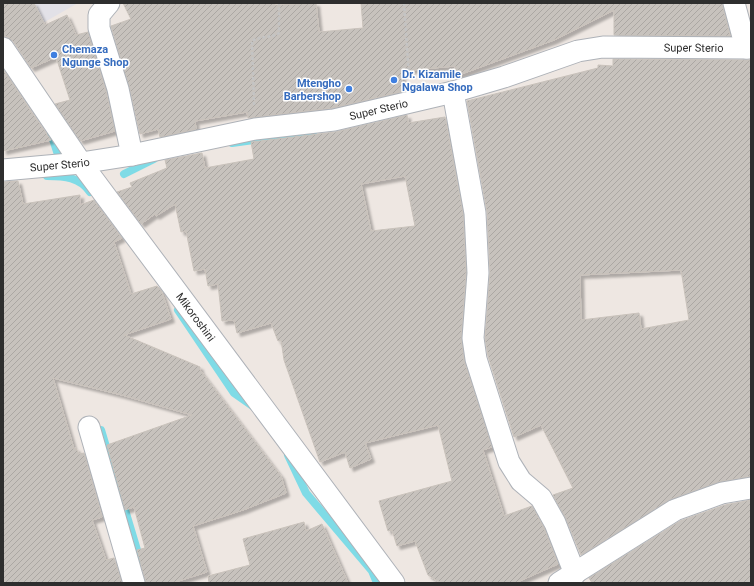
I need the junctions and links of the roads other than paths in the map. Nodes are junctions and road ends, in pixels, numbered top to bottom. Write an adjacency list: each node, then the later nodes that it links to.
1 (109, 3): 6 (street)
2 (734, 3): 4 (street)
3 (3, 48): 7 (street, Mikoroshini)
4 (748, 48): 5 (street, Super Sterio)
5 (453, 92): 6 (street, Super Sterio); 11 (street)
6 (132, 155): 7 (street, Super Sterio)
7 (81, 163): 8 (street, Super Sterio); 13 (street, Mikoroshini)
8 (3, 170)
9 (89, 427): 12 (street)
10 (751, 488): 11 (street)
11 (567, 578)
12 (134, 583)
13 (394, 583)

